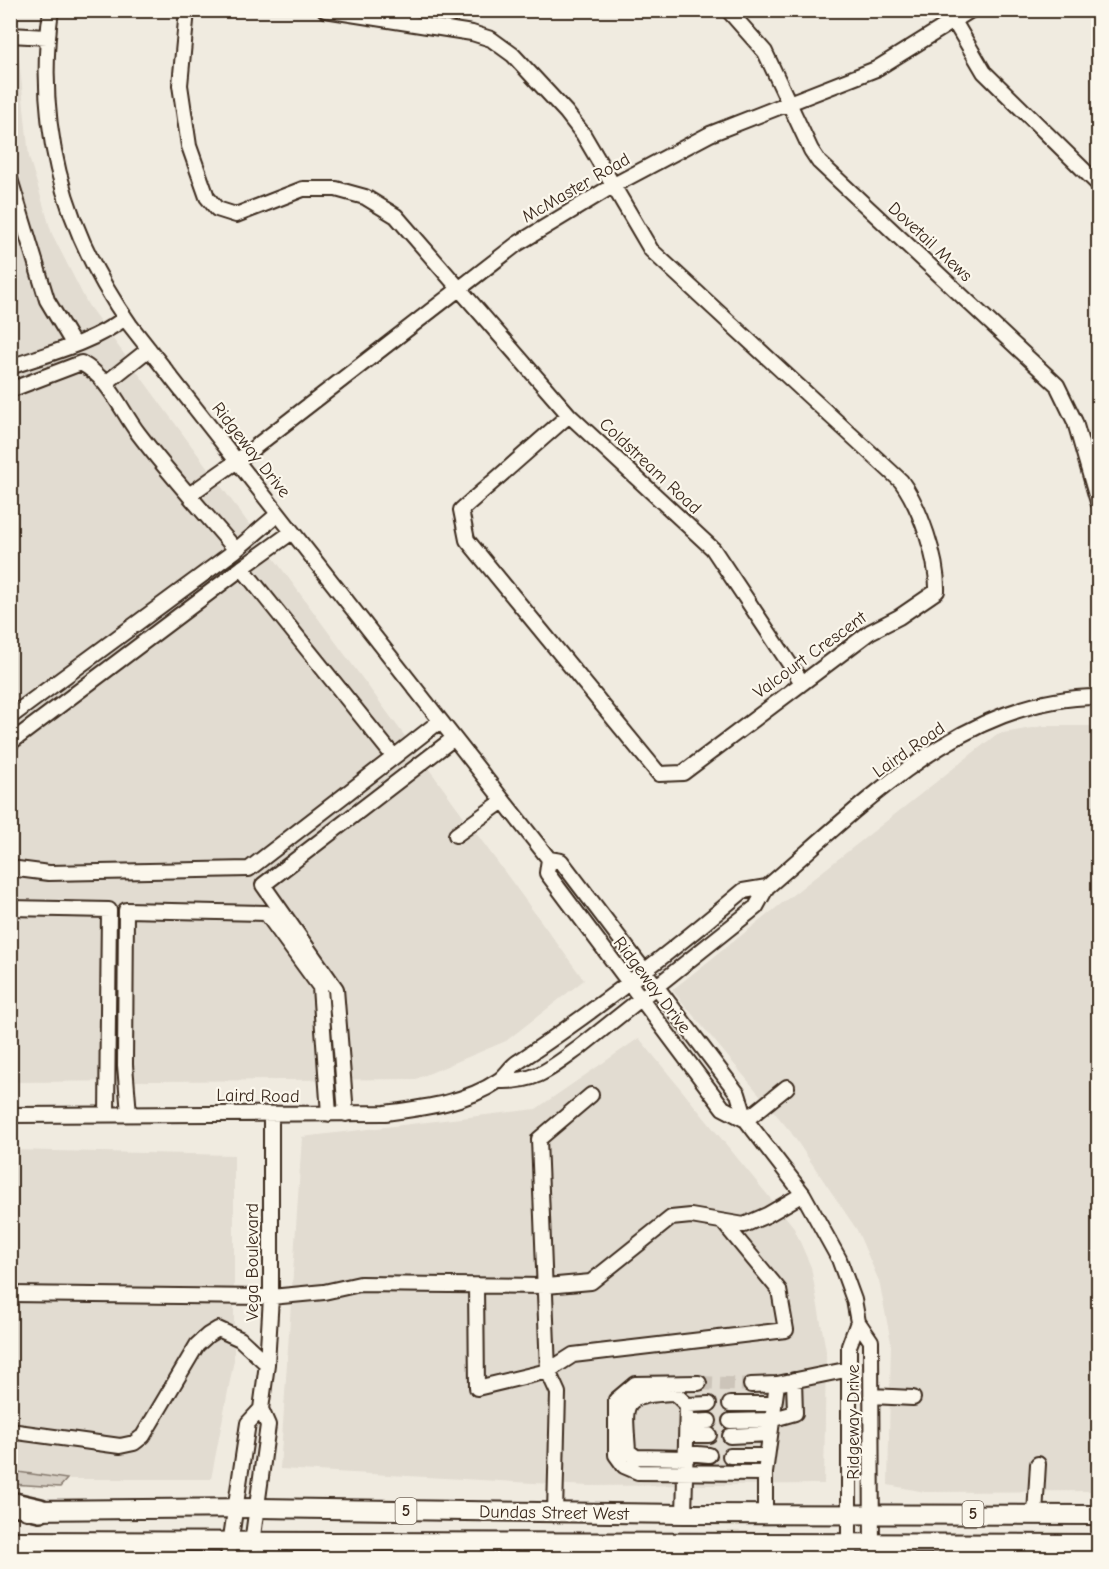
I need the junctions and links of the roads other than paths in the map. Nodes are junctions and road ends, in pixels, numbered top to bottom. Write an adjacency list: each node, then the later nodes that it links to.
1 (51, 10): 8 (street, Ridgeway Drive)
2 (187, 10): 13 (street, Coldstream Road)
3 (325, 10): 12 (street)
4 (728, 10): 9 (street, Dovetail Mews)
5 (971, 10): 6 (street, McMaster Road)
6 (954, 21): 9 (street, McMaster Road); 11 (street)
7 (10, 35): 8 (street)
8 (47, 37): 14 (street, Ridgeway Drive)
9 (788, 102): 12 (street, McMaster Road); 23 (street, Dovetail Mews)
10 (10, 179): 15 (street)
11 (1098, 184)
12 (614, 185): 13 (street, McMaster Road); 28 (street, Valcourt Crescent)
13 (460, 287): 20 (street, Coldstream Road); 21 (street, McMaster Road)
14 (126, 318): 15 (street); 16 (street, Ridgeway Drive)
15 (74, 345): 17 (street)
16 (149, 349): 18 (street); 21 (street, Ridgeway Drive)
17 (10, 367)
18 (105, 383): 19 (street); 22 (street)
19 (10, 390)
20 (570, 416): 28 (street, Coldstream Road); 28 (street, Valcourt Crescent)
21 (237, 461): 22 (street, McMaster Road); 24 (street, Ridgeway Drive)
22 (189, 495): 26 (street)
23 (1098, 502)
24 (278, 514): 25 (street, Ridgeway Drive); 26 (street)
25 (292, 532): 27 (street); 31 (street, Ridgeway Drive)
26 (236, 550): 30 (street)
27 (242, 568): 33 (street); 34 (street)
28 (801, 681)
29 (1098, 697): 39 (street, Laird Road)
30 (10, 717)
31 (440, 720): 32 (street, Ridgeway Drive); 34 (street)
32 (454, 738): 35 (street, Ridgeway Drive); 50 (street)
33 (10, 743)
34 (394, 757): 38 (street)
35 (503, 801): 36 (street); 37 (street, Ridgeway Drive)
36 (456, 835)
37 (549, 859): 41 (street, Ridgeway Drive); 42 (street, Ridgeway Drive)
38 (10, 868)
39 (767, 887): 41 (street, Laird Road); 43 (street, Laird Road)
40 (10, 908): 52 (street)
41 (645, 971): 42 (street, Laird Road); 43 (street, Ridgeway Drive)
42 (628, 983): 44 (street, Ridgeway Drive); 45 (street, Laird Road)
43 (657, 987): 44 (street, Laird Road); 54 (street, Ridgeway Drive)
44 (640, 1000): 45 (street, Laird Road); 54 (street, Ridgeway Drive)
45 (500, 1081): 50 (street, Laird Road)
46 (787, 1087): 54 (street)
47 (591, 1095): 58 (street)
48 (129, 1114): 49 (street); 52 (street, Laird Road); 53 (street, Laird Road)
49 (329, 1114): 50 (street, Laird Road); 53 (street, Laird Road)
50 (346, 1114)
51 (10, 1115): 52 (street, Laird Road)
52 (107, 1115)
53 (271, 1115): 60 (street, Vega Boulevard)
54 (746, 1120): 55 (street, Ridgeway Drive)
55 (803, 1194): 56 (street); 61 (street, Ridgeway Drive)
56 (723, 1222): 58 (street); 64 (street)
57 (476, 1286): 58 (street); 60 (street); 64 (street)
58 (546, 1286): 64 (street)
59 (10, 1294): 60 (street)
60 (271, 1298): 62 (street, Vega Boulevard)
61 (858, 1322): 63 (street, Ridgeway Drive); 70 (street, Ridgeway Drive)
62 (267, 1364): 76 (street, Vega Boulevard); 81 (street)
63 (850, 1369): 65 (street); 100 (street, Ridgeway Drive)
64 (548, 1371): 93 (street)
65 (794, 1380): 67 (street); 77 (street)
66 (699, 1383): 69 (street)
67 (777, 1384): 68 (street); 74 (street)
68 (752, 1385)
69 (668, 1388): 75 (street); 87 (street)
70 (871, 1395): 71 (street); 101 (street, Ridgeway Drive)
71 (913, 1398)
72 (709, 1404): 75 (street)
73 (730, 1404): 74 (street)
74 (773, 1404): 77 (street)
75 (687, 1405): 79 (street)
76 (261, 1409): 96 (street, Vega Boulevard); 99 (street, Vega Boulevard)
77 (770, 1420): 78 (street); 82 (street)
78 (730, 1421)
79 (687, 1428): 80 (street); 87 (street)
80 (709, 1428)
81 (10, 1431)
82 (769, 1434): 83 (street); 86 (street)
83 (730, 1436)
84 (709, 1455): 87 (street)
85 (730, 1456): 86 (street)
86 (767, 1456): 89 (street)
87 (686, 1461): 89 (street); 97 (street)
88 (1038, 1464): 95 (street)
89 (765, 1473): 94 (street)
90 (10, 1503): 92 (highway)
91 (10, 1510): 92 (main road, Dundas Street West / 5)
92 (40, 1510): 96 (main road, Dundas Street West / 5)
93 (555, 1512): 97 (main road, Dundas Street West / 5); 99 (main road, Dundas Street West / 5)
94 (765, 1514): 97 (main road, Dundas Street West / 5); 100 (main road, Dundas Street West / 5)
95 (1035, 1514): 98 (main road, Dundas Street West / 5); 101 (main road, Dundas Street West / 5)
96 (235, 1515): 99 (main road, Dundas Street West / 5); 104 (street, Vega Boulevard)
97 (684, 1515)
98 (1098, 1515)
99 (256, 1516): 105 (street, Vega Boulevard)
100 (848, 1535): 101 (main road, Dundas Street West / 5); 101 (main road, Dundas Street West / 5); 105 (main road, Dundas Street West / 5)
101 (872, 1536): 103 (main road, Dundas Street West / 5)
102 (10, 1541): 104 (main road, Dundas Street West / 5)
103 (1098, 1544)
104 (229, 1551): 105 (main road, Dundas Street West / 5)
105 (251, 1551)

